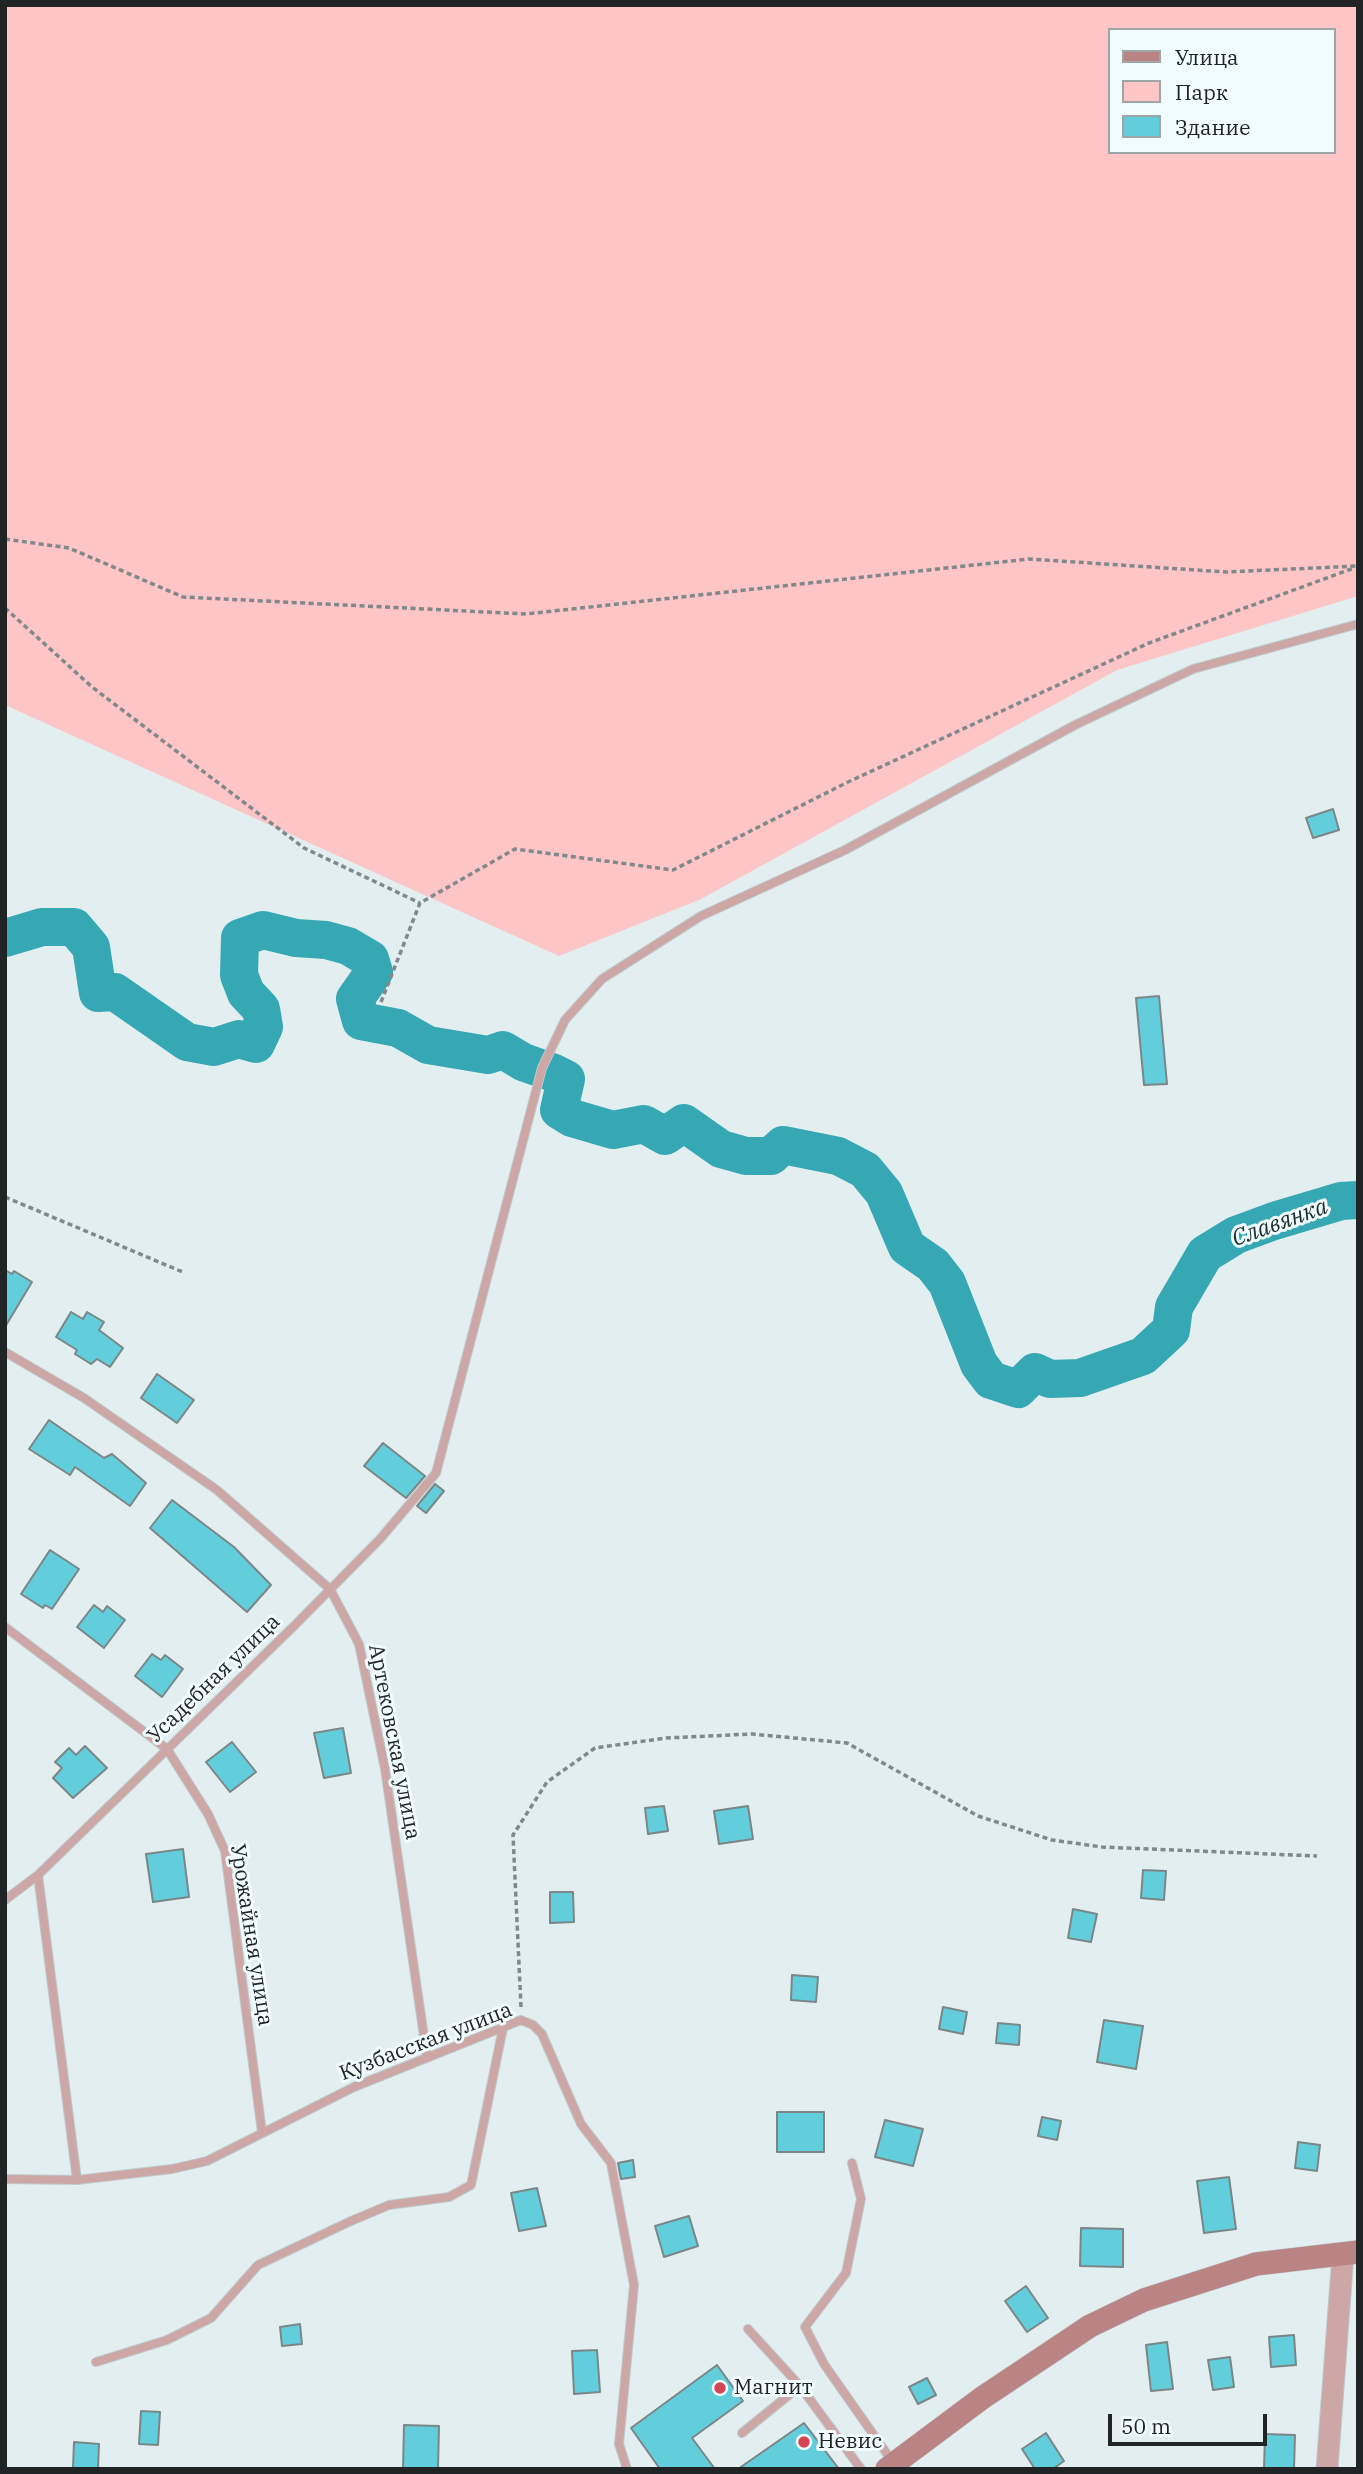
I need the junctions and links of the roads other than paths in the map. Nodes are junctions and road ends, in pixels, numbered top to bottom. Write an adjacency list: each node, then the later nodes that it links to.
1 (1358, 624): 3 (lane, Усадебная улица)
2 (5, 1352): 3 (lane, Артековская улица)
3 (330, 1589): 5 (lane, Усадебная улица); 9 (lane, Артековская улица)
4 (5, 1627): 5 (lane, Урожайная улица)
5 (167, 1749): 6 (lane, Усадебная улица); 10 (lane, Урожайная улица)
6 (38, 1875): 7 (lane, Усадебная улица); 13 (lane)
7 (5, 1900)
8 (502, 2028): 9 (lane, Кузбасская улица); 16 (lane); 20 (lane, Кузбасская улица)
9 (426, 2057): 10 (lane, Кузбасская улица)
10 (262, 2132): 13 (lane, Кузбасская улица)
11 (852, 2163): 19 (lane)
12 (5, 2179): 13 (lane, Кузбасская улица)
13 (77, 2180)
14 (1350, 2253): 19 (main road); 22 (street)
15 (748, 2329): 17 (lane)
16 (96, 2361)
17 (800, 2386): 18 (lane); 21 (lane)
18 (742, 2433)
19 (891, 2466)
20 (627, 2469)
21 (860, 2469)
22 (1326, 2469)

